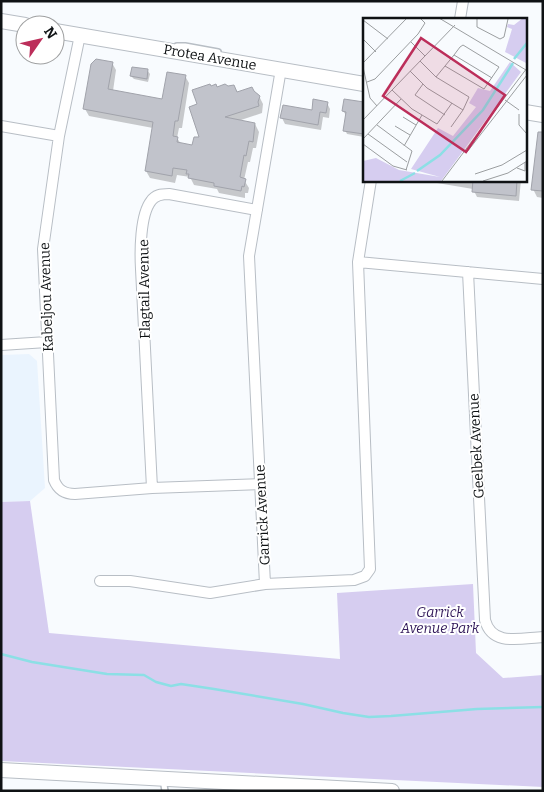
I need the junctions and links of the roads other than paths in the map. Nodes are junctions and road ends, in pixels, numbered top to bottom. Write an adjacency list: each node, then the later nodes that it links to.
1 (464, 1): 2 (street)
2 (460, 18)
3 (1, 21): 4 (main road)
4 (15, 23)
5 (65, 32): 6 (main road, Protea Avenue)
6 (80, 35): 7 (main road, Protea Avenue); 12 (street, Kabeljou Avenue)
7 (281, 69): 8 (main road, Protea Avenue); 14 (street, Garrick Avenue)
8 (363, 84)
9 (526, 112): 10 (main road)
10 (543, 115)
11 (1, 126): 12 (street)
12 (59, 136): 18 (street, Kabeljou Avenue)
13 (371, 181): 15 (street, Garrick Avenue)
14 (257, 210): 20 (street, Garrick Avenue); 21 (street, Flagtail Avenue)
15 (358, 262): 16 (street); 23 (street, Garrick Avenue)
16 (468, 272): 17 (street); 24 (street, Geelbek Avenue)
17 (543, 279)
18 (47, 342): 19 (street); 21 (street, Kabeljou Avenue)
19 (1, 345)
20 (260, 484): 21 (street); 23 (street, Garrick Avenue)
21 (152, 488)
22 (100, 581): 23 (street)
23 (265, 584)
24 (543, 637)
25 (1, 770): 26 (main road)
26 (164, 785): 27 (main road)
27 (392, 791)

